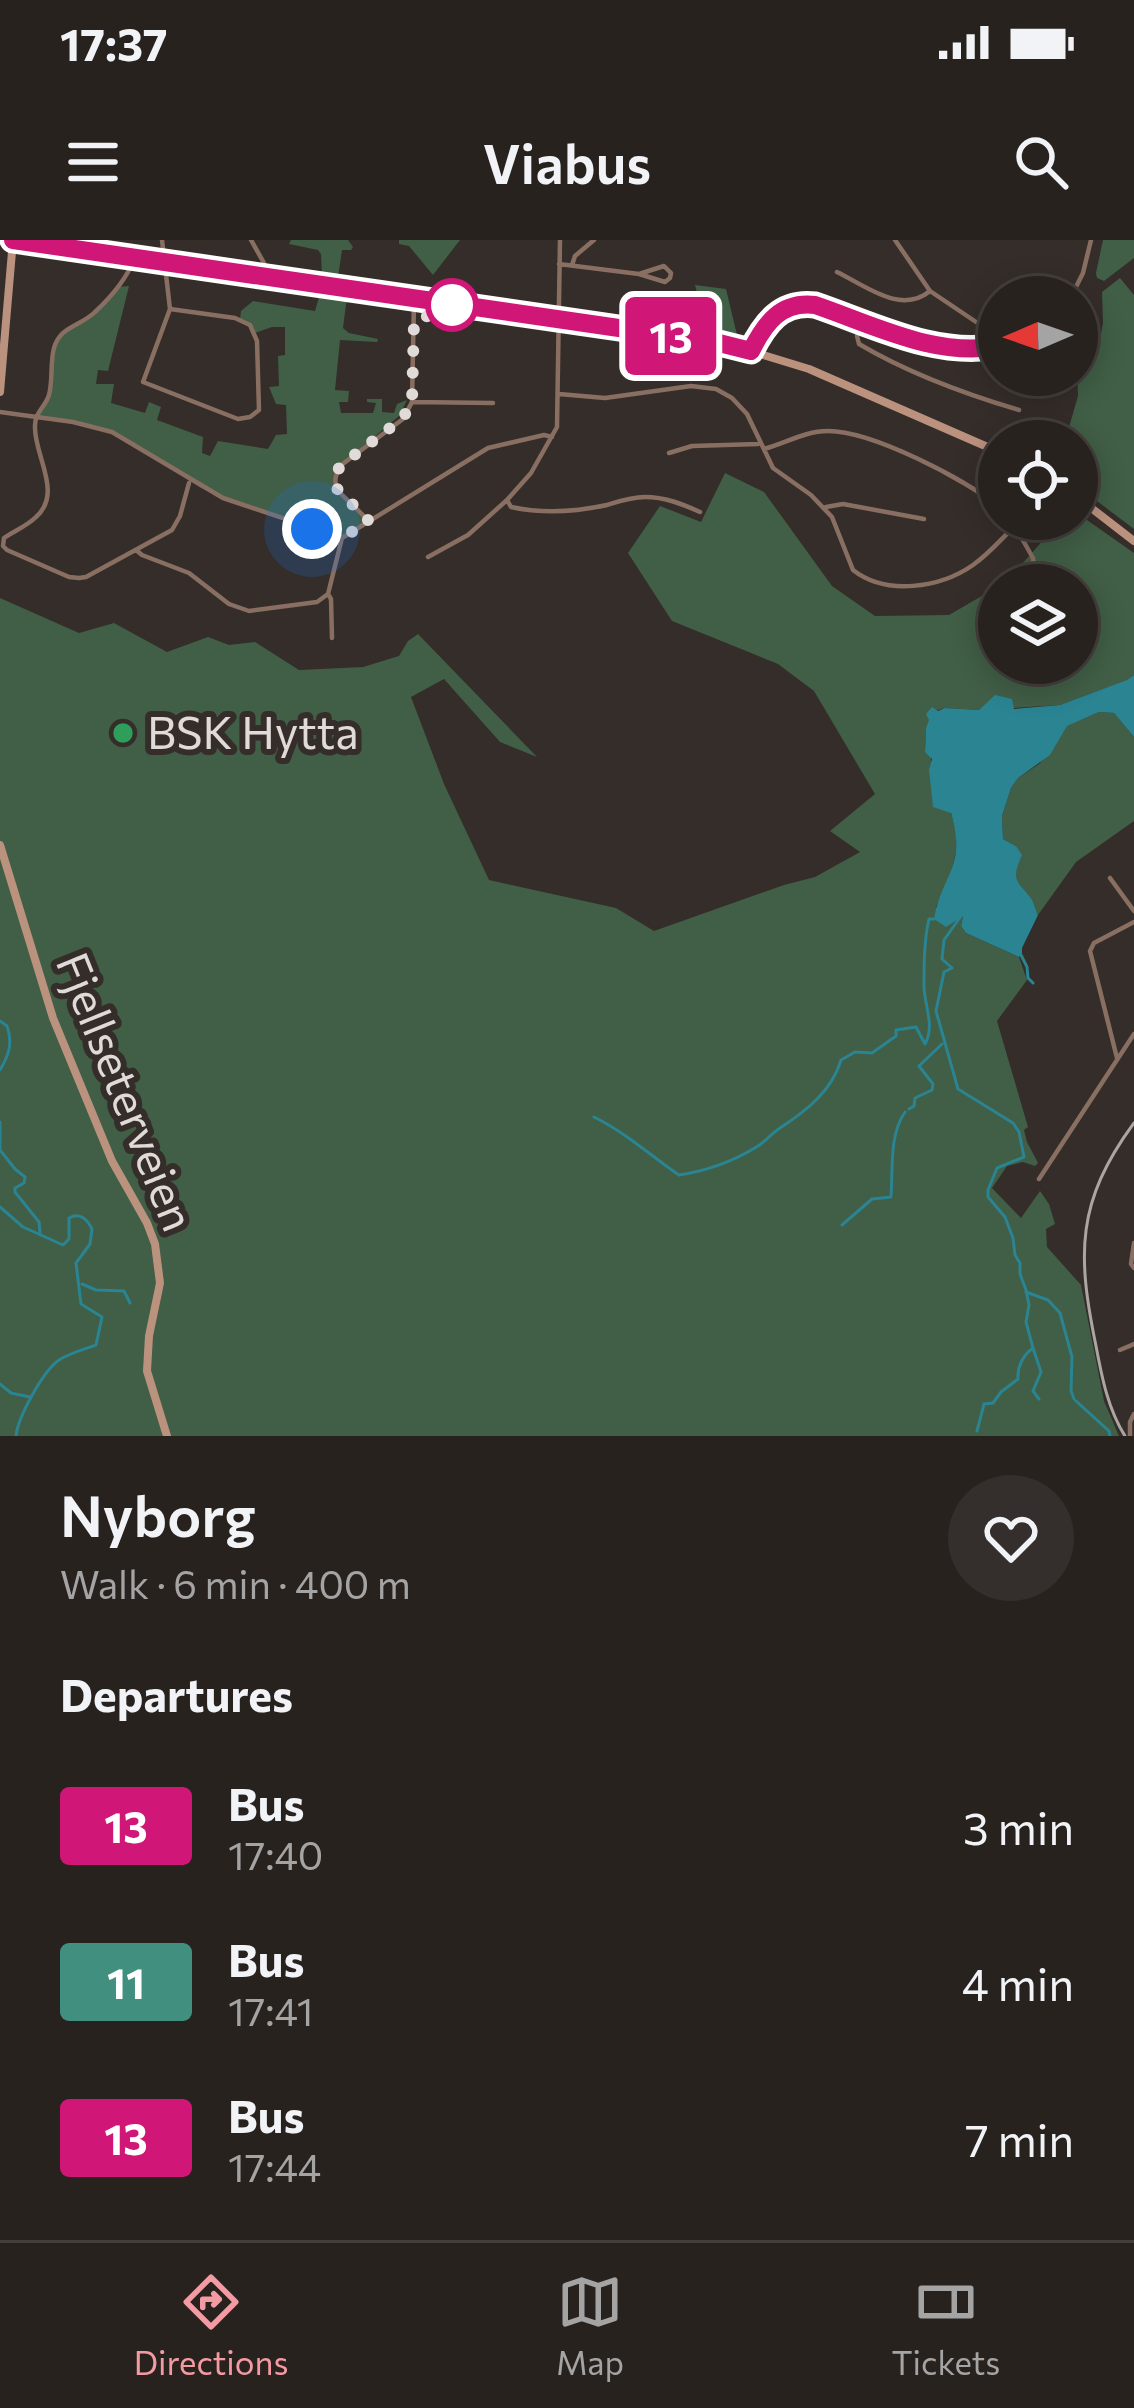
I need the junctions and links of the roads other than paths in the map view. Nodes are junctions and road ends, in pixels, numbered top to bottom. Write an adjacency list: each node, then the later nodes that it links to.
1 (162, 240): 10 (street)
2 (251, 240): 16 (street)
3 (560, 240): 11 (street)
4 (594, 240): 12 (street)
5 (895, 240): 17 (street)
6 (1091, 240): 15 (street)
7 (0, 241): 8 (street)
8 (13, 241): 9 (street); 25 (street)
9 (134, 259): 10 (street); 31 (street)
10 (164, 263): 16 (street); 19 (street)
11 (559, 264): 12 (street); 20 (street)
12 (572, 265): 14 (street)
13 (837, 272): 17 (street)
14 (639, 274)
15 (1082, 276)
16 (262, 278): 18 (street)
17 (930, 291): 22 (street)
18 (414, 300): 20 (street); 27 (street)
19 (170, 309): 19 (street)
20 (559, 320): 24 (street); 26 (street)
21 (862, 321): 23 (street); 24 (street); 29 (street)
22 (978, 323)
23 (978, 350)
24 (755, 352): 33 (street)
25 (0, 392)
26 (559, 394): 32 (street); 34 (street)
27 (412, 402): 28 (street); 43 (street)
28 (493, 403)
29 (1019, 410)
30 (0, 412): 31 (street)
31 (35, 417): 36 (street); 47 (street)
32 (552, 437): 38 (street); 43 (street)
33 (978, 443)
34 (763, 446): 35 (street); 37 (street); 39 (street)
35 (669, 453)
36 (189, 480): 44 (street); 48 (street)
37 (978, 491)
38 (507, 500): 40 (street); 49 (street)
39 (826, 507): 42 (street); 45 (street)
40 (700, 512)
41 (1098, 513): 46 (street)
42 (924, 519)
43 (369, 521): 44 (street)
44 (342, 538): 50 (street)
45 (997, 540)
46 (1134, 541)
47 (3, 544): 48 (street)
48 (136, 550): 50 (street)
49 (428, 557)
50 (328, 594): 51 (street)
51 (332, 638)
52 (0, 845): 64 (street, Fjellseterveien)
53 (1110, 878): 54 (street)
54 (1134, 911)
55 (1134, 922): 57 (street)
56 (1134, 1034): 57 (street)
57 (1118, 1058): 58 (street)
58 (1039, 1179)
59 (1134, 1244): 60 (street)
60 (1133, 1268)
61 (1134, 1344): 62 (street)
62 (1120, 1350)
63 (1134, 1414): 65 (street)
64 (166, 1436)
65 (1130, 1436)

